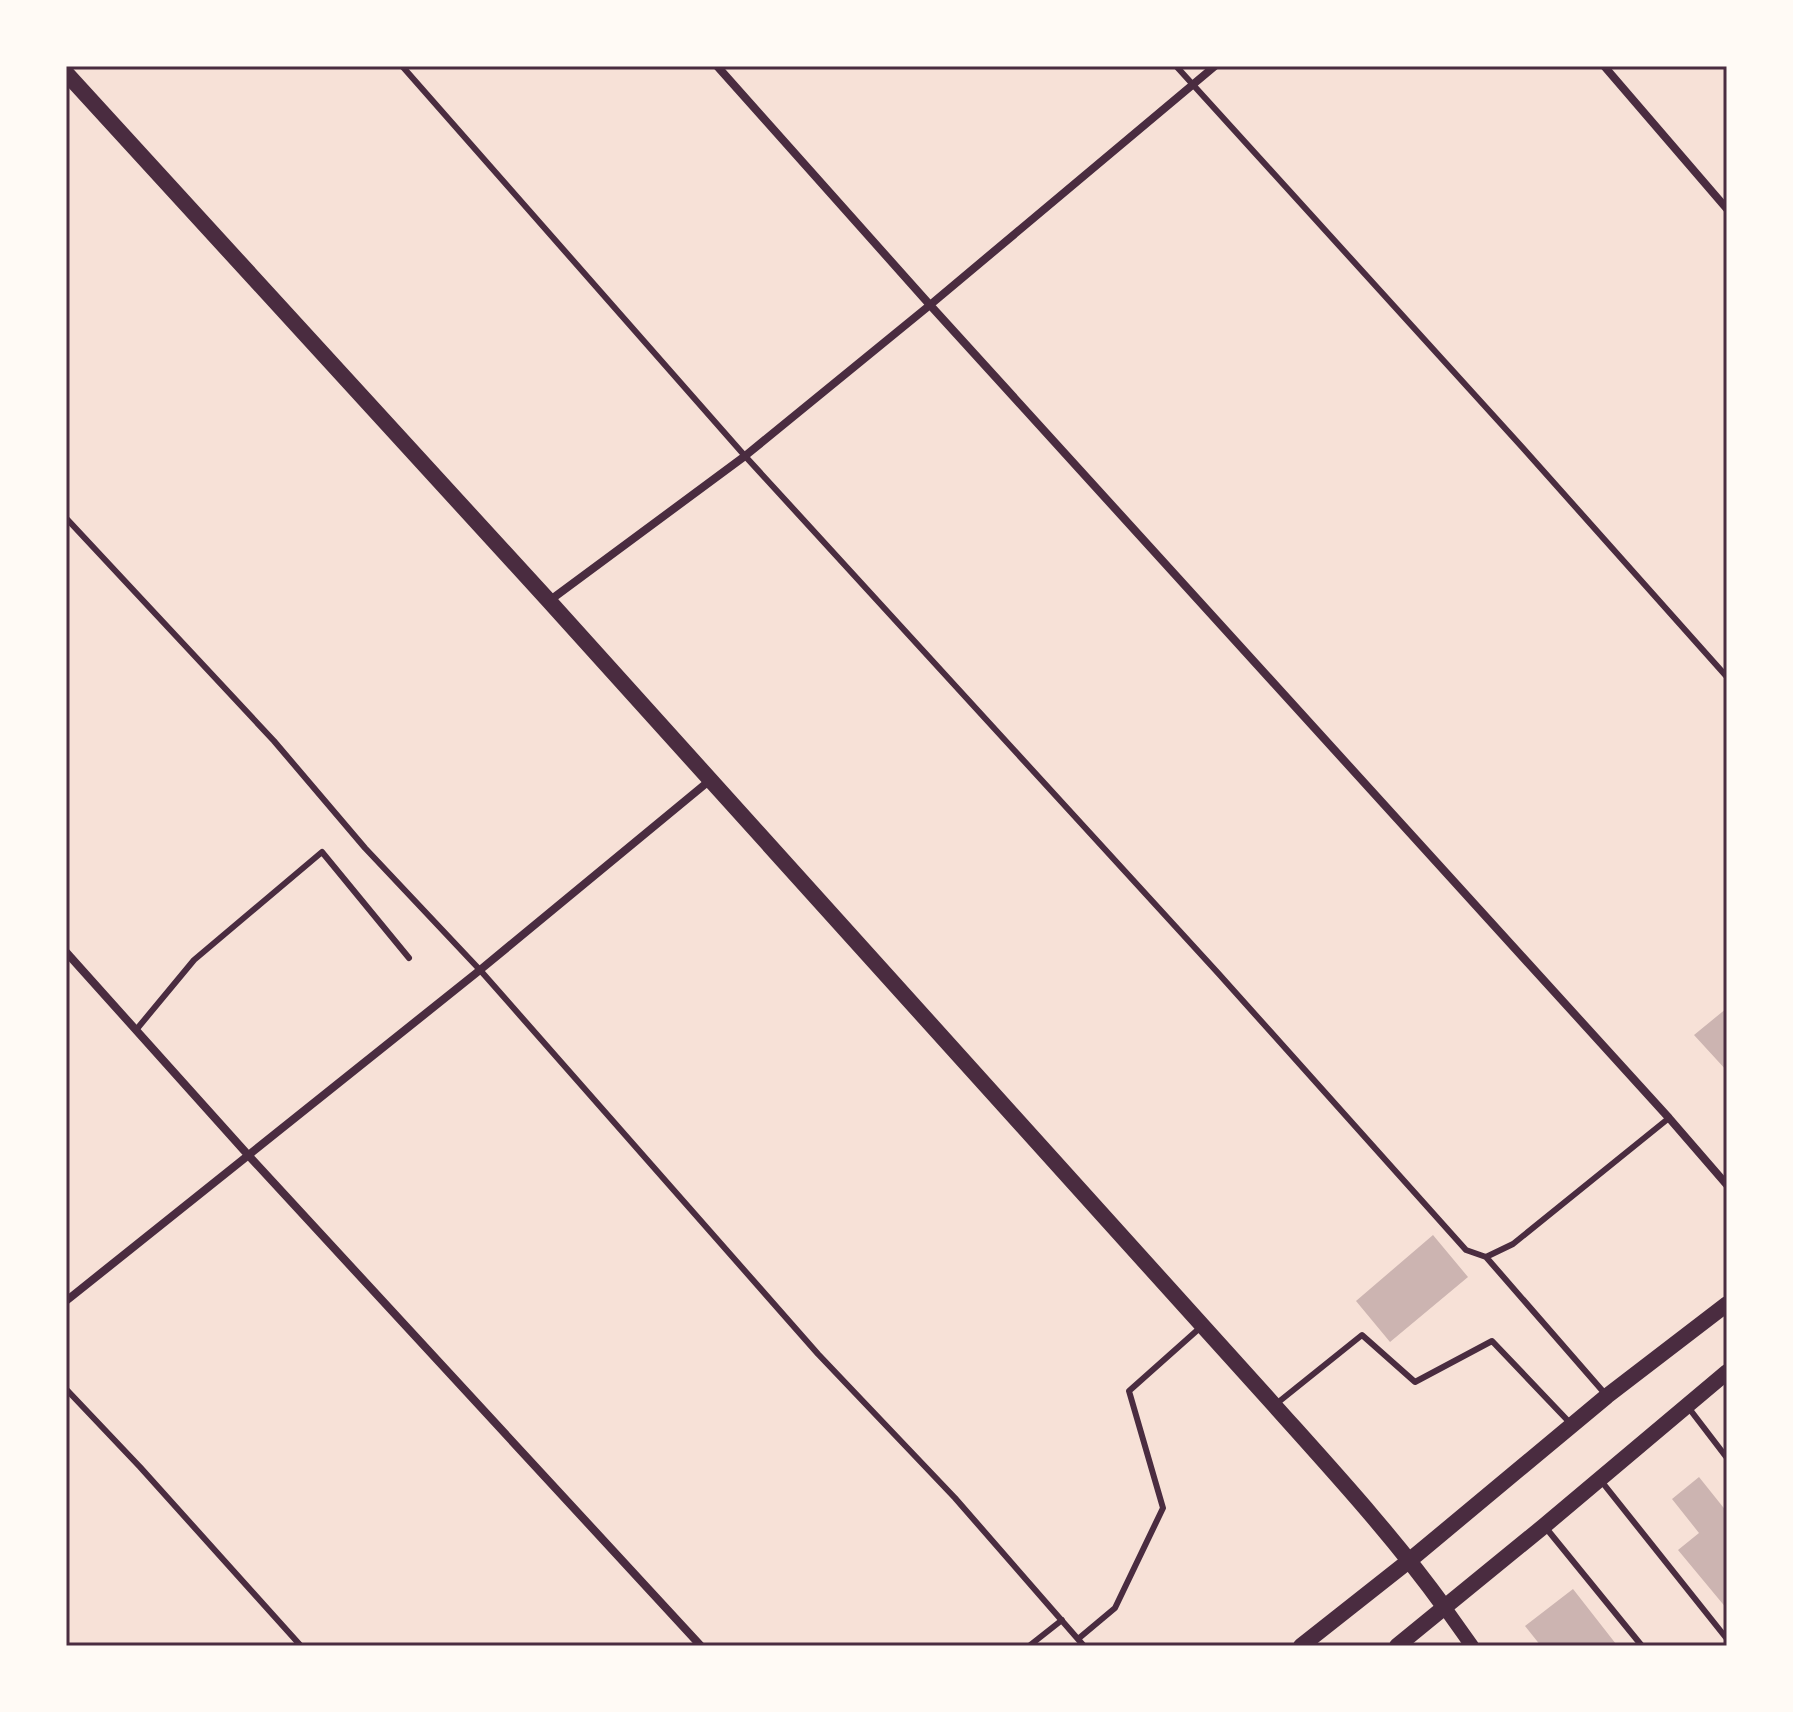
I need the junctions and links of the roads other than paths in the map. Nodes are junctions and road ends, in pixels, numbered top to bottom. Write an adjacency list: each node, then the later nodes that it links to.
1 (402, 66): 10 (lane)
2 (717, 66): 9 (street)
3 (1176, 66): 7 (lane)
4 (1215, 66): 7 (street)
5 (1604, 66): 8 (street)
6 (66, 73): 12 (main road)
7 (1192, 84): 9 (street); 13 (lane)
8 (1727, 209)
9 (930, 305): 10 (street); 19 (street)
10 (745, 456): 12 (street); 22 (lane)
11 (66, 518): 17 (lane)
12 (549, 601): 14 (main road)
13 (1727, 677)
14 (709, 781): 17 (street); 25 (main road)
15 (66, 952): 18 (street)
16 (409, 958): 18 (lane)
17 (480, 970): 20 (street); 37 (lane)
18 (136, 1030): 20 (street)
19 (1669, 1118): 21 (street); 22 (lane)
20 (249, 1156): 23 (street); 41 (street)
21 (1727, 1185)
22 (1486, 1257): 28 (lane)
23 (66, 1301)
24 (1727, 1304): 28 (main road)
25 (1202, 1326): 29 (main road); 38 (lane)
26 (1727, 1372): 30 (main road)
27 (66, 1389): 40 (lane)
28 (1607, 1396): 31 (main road)
29 (1274, 1405): 31 (lane); 35 (main road)
30 (1686, 1406): 32 (lane); 33 (main road)
31 (1572, 1425): 35 (main road)
32 (1727, 1458)
33 (1600, 1479): 34 (main road); 39 (lane)
34 (1544, 1526): 36 (main road); 47 (lane)
35 (1410, 1560): 36 (main road); 44 (main road)
36 (1445, 1608): 45 (main road); 46 (street)
37 (1062, 1620): 38 (lane); 42 (lane)
38 (1078, 1639): 43 (lane)
39 (1727, 1639)
40 (301, 1646)
41 (701, 1646)
42 (1029, 1646)
43 (1084, 1646)
44 (1301, 1646)
45 (1397, 1646)
46 (1472, 1646)
47 (1642, 1646)

